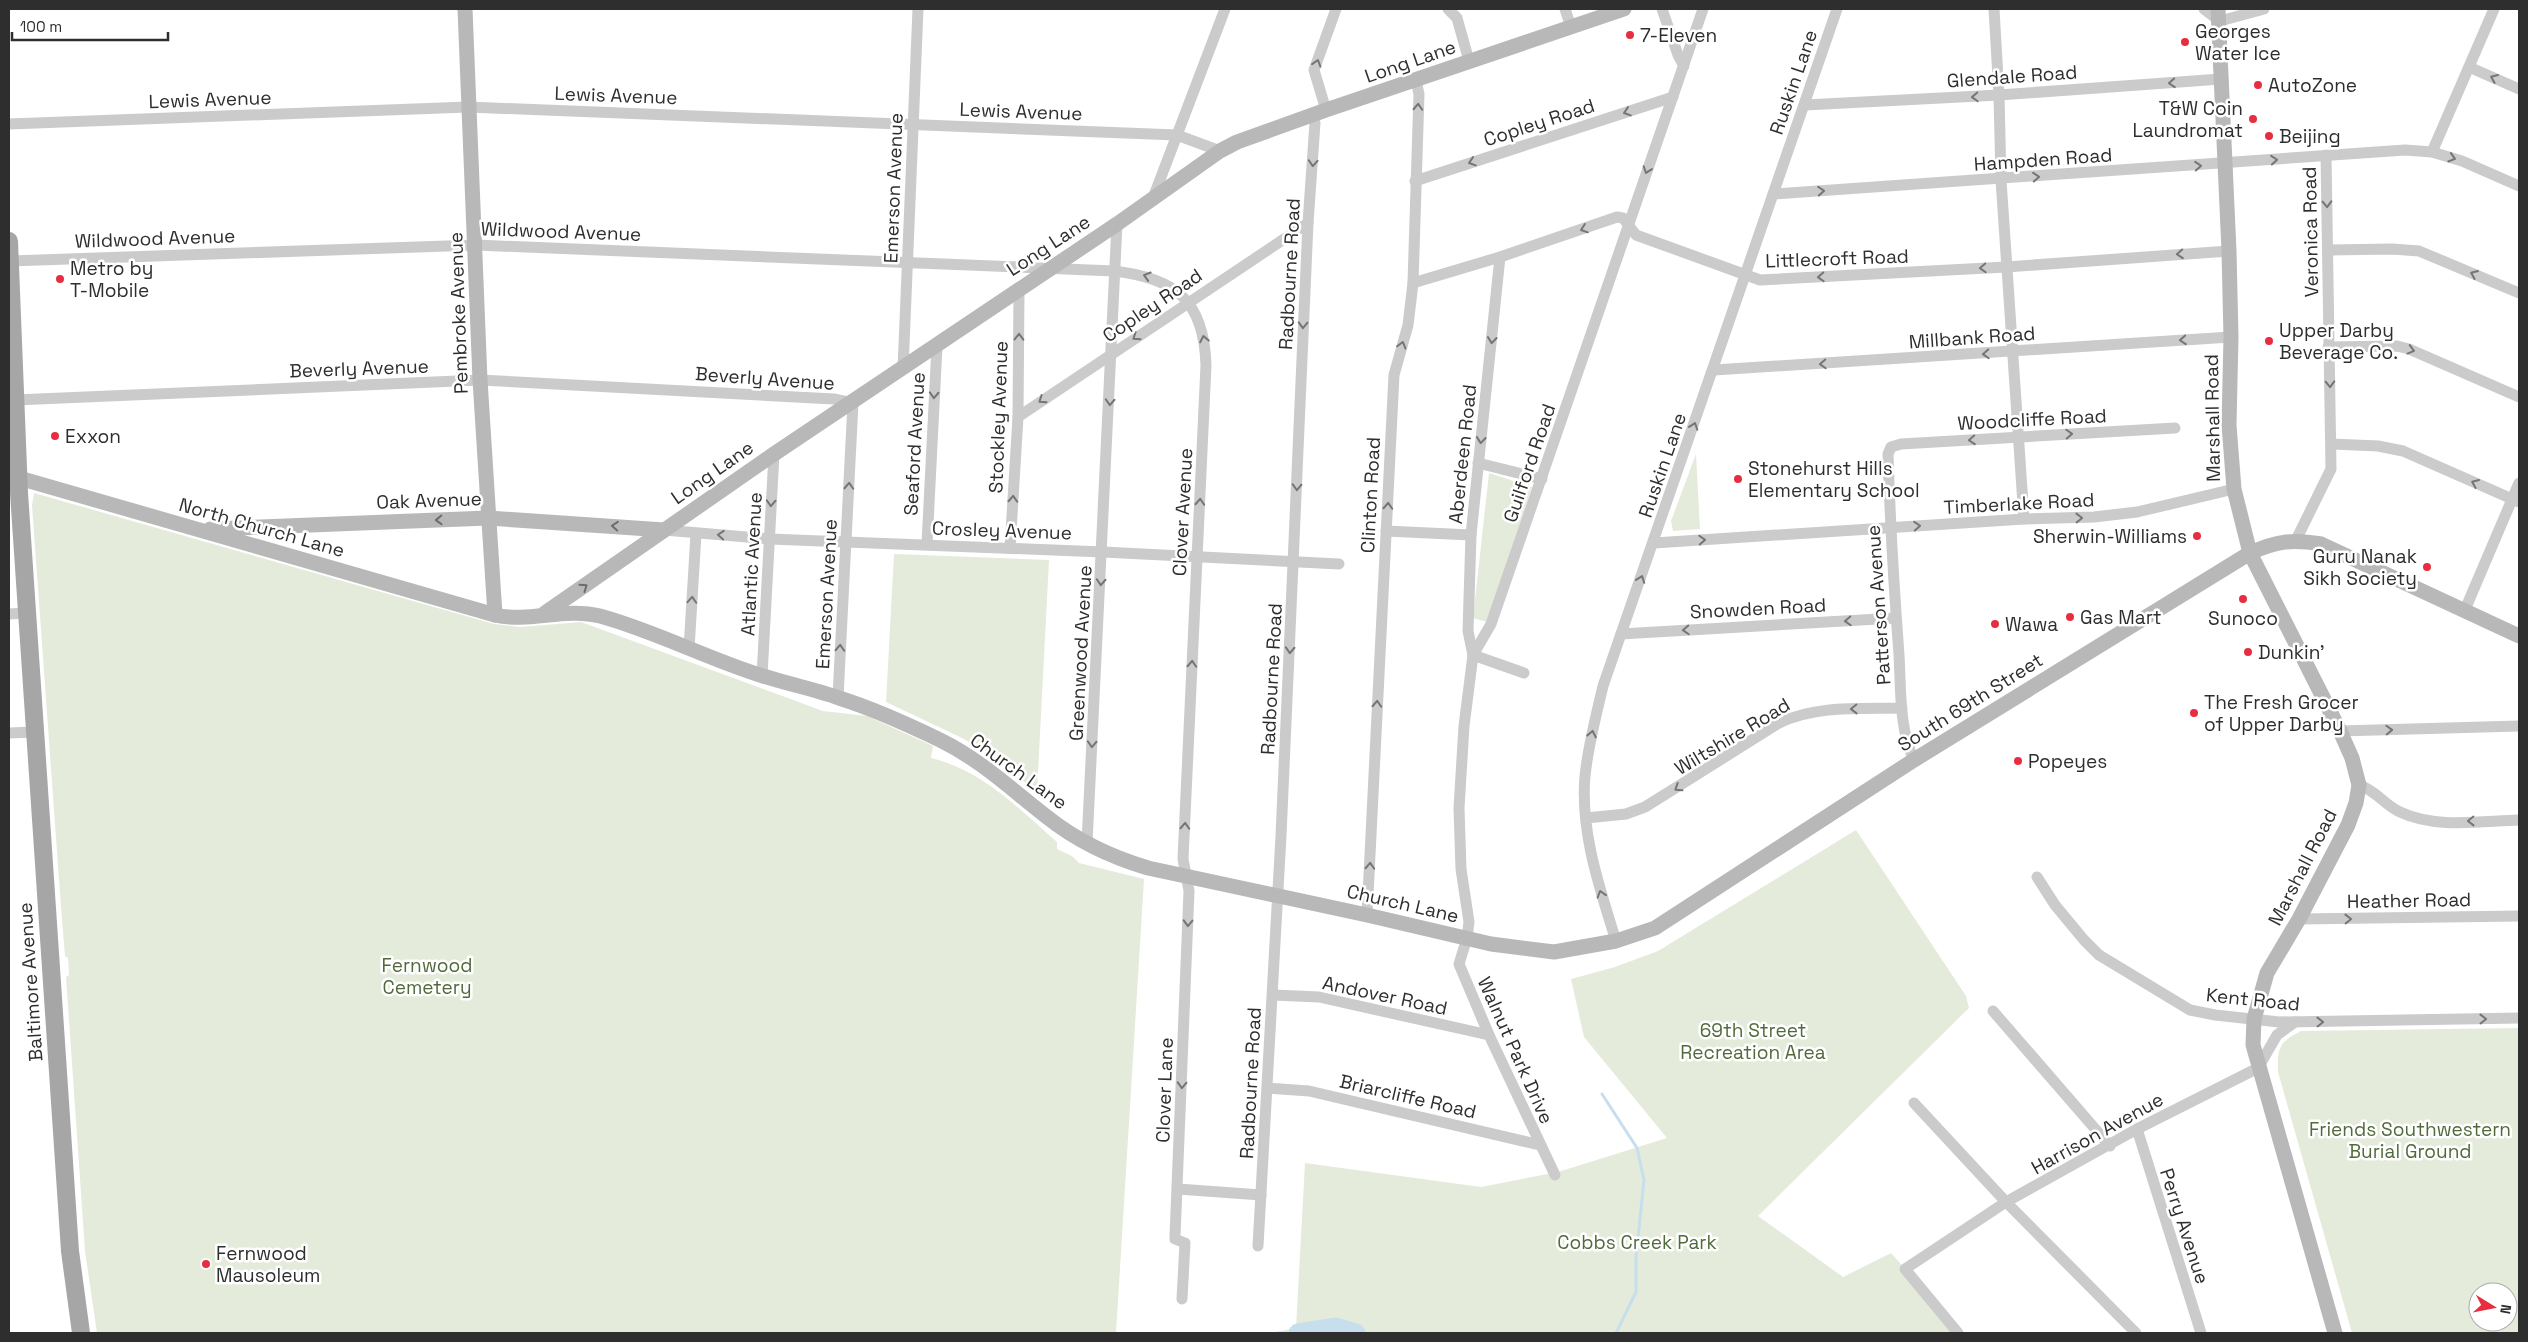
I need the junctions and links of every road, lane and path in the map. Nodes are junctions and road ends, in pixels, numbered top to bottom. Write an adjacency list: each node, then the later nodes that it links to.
1 (465, 9): 26 (main road, Pembroke Avenue)
2 (918, 9): 29 (street, Emerson Avenue)
3 (1225, 9): 30 (street)
4 (1336, 9): 27 (street, Radbourne Road, one-way to 4)
5 (1448, 9): 17 (street)
6 (1564, 9): 16 (street)
7 (1624, 9): 16 (main road, Long Lane)
8 (1662, 9): 18 (street)
9 (1703, 9): 18 (street, Guilford Road)
10 (1837, 9): 25 (street, Ruskin Lane)
11 (1994, 9): 23 (street)
12 (2204, 9): 15 (street)
13 (2264, 9): 15 (street)
14 (2494, 9): 19 (street)
15 (2219, 15): 21 (main road, Marshall Road)
16 (1572, 27): 17 (main road, Long Lane)
17 (1469, 61): 20 (main road, Long Lane)
18 (1684, 66): 24 (street, Guilford Road)
19 (2469, 67): 22 (street, one-way to 19); 32 (street)
20 (1416, 80): 27 (main road, Long Lane); 36 (street, Clinton Road, one-way to 20)
21 (2221, 80): 23 (street, Glendale Road, one-way to 23); 34 (main road, Marshall Road)
22 (2519, 89)
23 (1999, 95): 25 (street, Glendale Road, one-way to 25); 35 (street)
24 (1673, 97): 36 (street, Copley Road, one-way to 36); 41 (street, Guilford Road, one-way to 41)
25 (1805, 105): 38 (street, Ruskin Lane)
26 (468, 107): 28 (street, Lewis Avenue); 29 (street, Lewis Avenue); 44 (main road, Pembroke Avenue)
27 (1319, 112): 31 (main road, Long Lane); 40 (street, Radbourne Road, one-way to 40)
28 (9, 124)
29 (914, 125): 30 (street, Lewis Avenue); 49 (street, Emerson Avenue)
30 (1177, 135): 31 (street, Lewis Avenue); 39 (street)
31 (1220, 151): 39 (main road, Long Lane)
32 (2432, 152): 33 (street, Hampden Road); 37 (street, Hampden Road, one-way to 37)
33 (2326, 155): 34 (street, Hampden Road, one-way to 33); 45 (street, Veronica Road, one-way to 45)
34 (2225, 164): 35 (street, Hampden Road, one-way to 34); 46 (main road, Marshall Road)
35 (2000, 180): 38 (street, Hampden Road, one-way to 35); 51 (street)
36 (1415, 181): 54 (street, Clinton Road)
37 (2519, 186)
38 (1773, 194): 53 (street, Ruskin Lane)
39 (1153, 198): 42 (main road, Long Lane)
40 (1308, 223): 57 (street, Copley Road); 100 (street, Radbourne Road, one-way to 100)
41 (1628, 223): 47 (street, one-way to 47); 53 (street, Littlecroft Road); 78 (street, Guilford Road)
42 (1117, 224): 50 (main road, Long Lane); 52 (street, Greenwood Avenue)
43 (9, 241): 48 (main road, Baltimore Avenue)
44 (476, 245): 48 (street, Wildwood Avenue); 49 (street, Wildwood Avenue); 66 (main road, Pembroke Avenue)
45 (2329, 250): 56 (street, one-way to 45); 61 (street, Veronica Road)
46 (2229, 251): 51 (street, Littlecroft Road, one-way to 51); 59 (main road, Marshall Road)
47 (1500, 257): 54 (street); 76 (street, Aberdeen Road, one-way to 76)
48 (10, 261): 58 (main road, Baltimore Avenue)
49 (908, 261): 50 (street, Wildwood Avenue); 64 (street, Emerson Avenue)
50 (1050, 267): 52 (street, Clover Avenue); 55 (main road, Long Lane)
51 (2006, 267): 53 (street, Littlecroft Road, one-way to 53); 62 (street)
52 (1114, 271): 57 (street, Clover Avenue, one-way to 52); 63 (street, Greenwood Avenue)
53 (1746, 274): 65 (street, Ruskin Lane)
54 (1413, 283): 87 (street, Clinton Road, one-way to 54)
55 (1019, 288): 60 (main road, Long Lane); 70 (street, Stockley Avenue, one-way to 55)
56 (2519, 293)
57 (1188, 301): 63 (street, Copley Road, one-way to 63); 99 (street, Clover Avenue, one-way to 57)
58 (10, 306): 68 (main road, Baltimore Avenue)
59 (2231, 337): 62 (street, Millbank Road, one-way to 62); 80 (main road, Marshall Road)
60 (936, 346): 64 (main road, Long Lane); 95 (street, Seaford Avenue, one-way to 95)
61 (2328, 347): 67 (street, one-way to 67); 73 (street, Veronica Road, one-way to 73)
62 (2013, 352): 65 (street, Millbank Road, one-way to 65); 72 (street)
63 (1112, 354): 70 (street, Copley Road, one-way to 70); 97 (street, Greenwood Avenue, one-way to 97)
64 (903, 369): 69 (main road, Long Lane)
65 (1714, 370): 94 (street, Ruskin Lane, one-way to 65)
66 (480, 380): 68 (street, Beverly Avenue); 69 (street, Beverly Avenue); 82 (main road, Pembroke Avenue)
67 (2519, 397)
68 (15, 400): 77 (main road, Baltimore Avenue)
69 (853, 403): 75 (main road, Long Lane); 93 (street, Emerson Avenue, one-way to 69)
70 (1018, 417): 96 (street, Stockley Avenue, one-way to 70)
71 (2169, 428): 72 (street, Woodcliffe Road, one-way to 71)
72 (2020, 437): 74 (street, Woodcliffe Road, one-way to 74); 83 (street)
73 (2332, 444): 81 (street, one-way to 73); 92 (street, Veronica Road)
74 (1891, 446): 84 (street, Patterson Avenue)
75 (774, 454): 86 (main road, Long Lane); 91 (street, Atlantic Avenue, one-way to 91)
76 (1478, 462): 78 (street); 89 (street, Aberdeen Road)
77 (14, 477): 85 (main road, North Church Lane); 90 (main road, Baltimore Avenue)
78 (1542, 479): 111 (street, Guilford Road)
79 (2519, 484): 81 (street)
80 (2234, 488): 83 (street, Timberlake Road, one-way to 80); 98 (main road, Marshall Road)
81 (2516, 500): 102 (street)
82 (488, 518): 85 (main road, Oak Avenue, one-way to 85); 86 (main road, Oak Avenue, one-way to 82); 106 (main road, Pembroke Avenue)
83 (2024, 519): 84 (street, Timberlake Road, one-way to 83)
84 (1890, 528): 94 (street, Timberlake Road, one-way to 84); 107 (street, Patterson Avenue)
85 (196, 530): 106 (main road, North Church Lane)
86 (664, 530): 88 (street, Crosley Avenue); 105 (main road, Long Lane, one-way to 86)
87 (1386, 530): 89 (street); 128 (street, Clinton Road, one-way to 87)
88 (696, 534): 91 (street, Crosley Avenue, one-way to 88); 110 (street, one-way to 88)
89 (1471, 535): 111 (street, Aberdeen Road)
90 (16, 539): 103 (main road, Baltimore Avenue)
91 (770, 539): 93 (street, Crosley Avenue); 113 (street, Atlantic Avenue)
92 (2296, 540): 98 (main road, South 69th Street); 102 (main road, South 69th Street)
93 (846, 541): 95 (street, Crosley Avenue); 114 (street, Emerson Avenue, one-way to 93)
94 (1654, 543): 108 (street, Ruskin Lane, one-way to 94)
95 (927, 544): 96 (street, Crosley Avenue)
96 (1010, 548): 97 (street, Crosley Avenue)
97 (1103, 552): 99 (street, Crosley Avenue); 124 (street, Greenwood Avenue, one-way to 124)
98 (2250, 553): 117 (main road, Marshall Road); 120 (main road, South 69th Street)
99 (1198, 556): 100 (street, Crosley Avenue); 125 (street, Clover Avenue, one-way to 99)
100 (1294, 562): 101 (street, Crosley Avenue); 127 (street, Radbourne Road, one-way to 127)
101 (1339, 564)
102 (2464, 612): 109 (main road, South 69th Street)
103 (27, 613): 104 (street); 118 (main road, Baltimore Avenue)
104 (9, 614)
105 (544, 614): 106 (main road, Church Lane); 110 (main road, Church Lane)
106 (495, 615)
107 (1896, 618): 108 (street, Snowden Road, one-way to 108); 115 (street, Patterson Avenue)
108 (1621, 634): 122 (street, Ruskin Lane, one-way to 108)
109 (2519, 636)
110 (689, 648): 113 (main road, Church Lane)
111 (1473, 655): 112 (street); 131 (street, Guilford Road)
112 (1524, 673)
113 (762, 676): 114 (main road, Church Lane)
114 (838, 697): 124 (main road, Church Lane)
115 (1902, 708): 120 (street, Patterson Avenue); 122 (street, Wiltshire Road, one-way to 122)
116 (2519, 726): 117 (street, one-way to 116)
117 (2340, 731): 121 (main road, Marshall Road)
118 (35, 732): 119 (street); 151 (main road, Baltimore Avenue)
119 (9, 734)
120 (1914, 760): 132 (main road, South 69th Street)
121 (2358, 785): 123 (street, one-way to 121); 130 (main road, Marshall Road)
122 (1586, 818): 132 (street, Ruskin Lane, one-way to 122)
123 (2519, 820)
124 (1087, 843): 125 (main road, Church Lane)
125 (1186, 874): 127 (main road, Church Lane); 146 (street, Clover Lane, one-way to 146)
126 (2036, 877): 136 (street, Kent Road)
127 (1278, 896): 128 (main road, Church Lane); 133 (street, Radbourne Road)
128 (1367, 915): 131 (main road, Church Lane)
129 (2519, 916): 130 (street, Heather Road, one-way to 129)
130 (2299, 920): 136 (main road, Marshall Road)
131 (1468, 938): 132 (main road, South 69th Street); 138 (street, Walnut Park Drive)
132 (1616, 941)
133 (1273, 995): 138 (street, Andover Road); 140 (street, Radbourne Road)
134 (1993, 1011): 144 (street)
135 (2519, 1018): 137 (street, Kent Road, one-way to 135)
136 (2254, 1019): 137 (street, Kent Road); 139 (main road, Marshall Road)
137 (2295, 1022): 139 (street)
138 (1489, 1036): 143 (street, Walnut Park Drive)
139 (2258, 1068): 142 (street, Harrison Avenue); 155 (main road, Marshall Road)
140 (1268, 1088): 143 (street, Briarcliffe Road); 147 (street, Radbourne Road)
141 (1914, 1103): 148 (street)
142 (2137, 1129): 144 (street, Harrison Avenue); 154 (street, Perry Avenue)
143 (1540, 1145): 145 (street, Walnut Park Drive)
144 (2110, 1146): 148 (street, Harrison Avenue)
145 (1555, 1174)
146 (1178, 1189): 147 (street); 150 (street, Clover Lane)
147 (1261, 1195): 149 (street, Radbourne Road)
148 (2006, 1202): 152 (street, Harrison Avenue); 153 (street)
149 (1258, 1246)
150 (1182, 1299)
151 (81, 1333)
152 (1958, 1333)
153 (2136, 1333)
154 (2201, 1333)
155 (2335, 1333)

